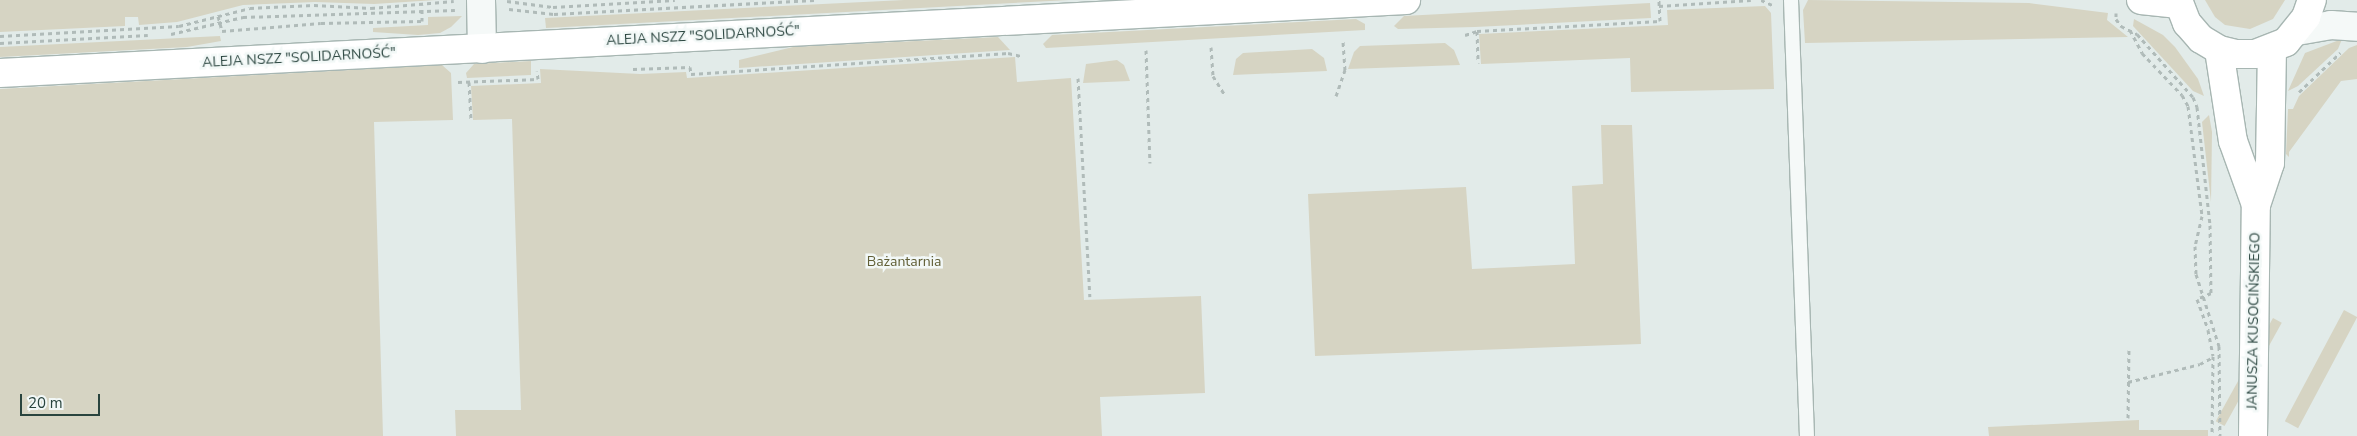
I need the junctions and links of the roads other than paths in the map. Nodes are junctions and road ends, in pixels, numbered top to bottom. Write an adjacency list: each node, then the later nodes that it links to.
1 (1406, 0): 9 (street, ALEJA NSZZ "SOLIDARNOŚĆ")
2 (1791, 0): 14 (lane)
3 (2141, 0): 6 (street)
4 (2312, 0): 8 (street)
5 (481, 2): 9 (street)
6 (2178, 2): 11 (street)
7 (2357, 26): 8 (street)
8 (2297, 31): 10 (street)
9 (482, 49): 12 (street, ALEJA NSZZ "SOLIDARNOŚĆ")
10 (2272, 49): 11 (street); 13 (street, JANUSZA KUSOCIŃSKIEGO)
11 (2219, 50): 13 (street, JANUSZA KUSOCIŃSKIEGO)
12 (0, 74)
13 (2256, 205): 15 (street, JANUSZA KUSOCIŃSKIEGO)
14 (1807, 436)
15 (2253, 436)

